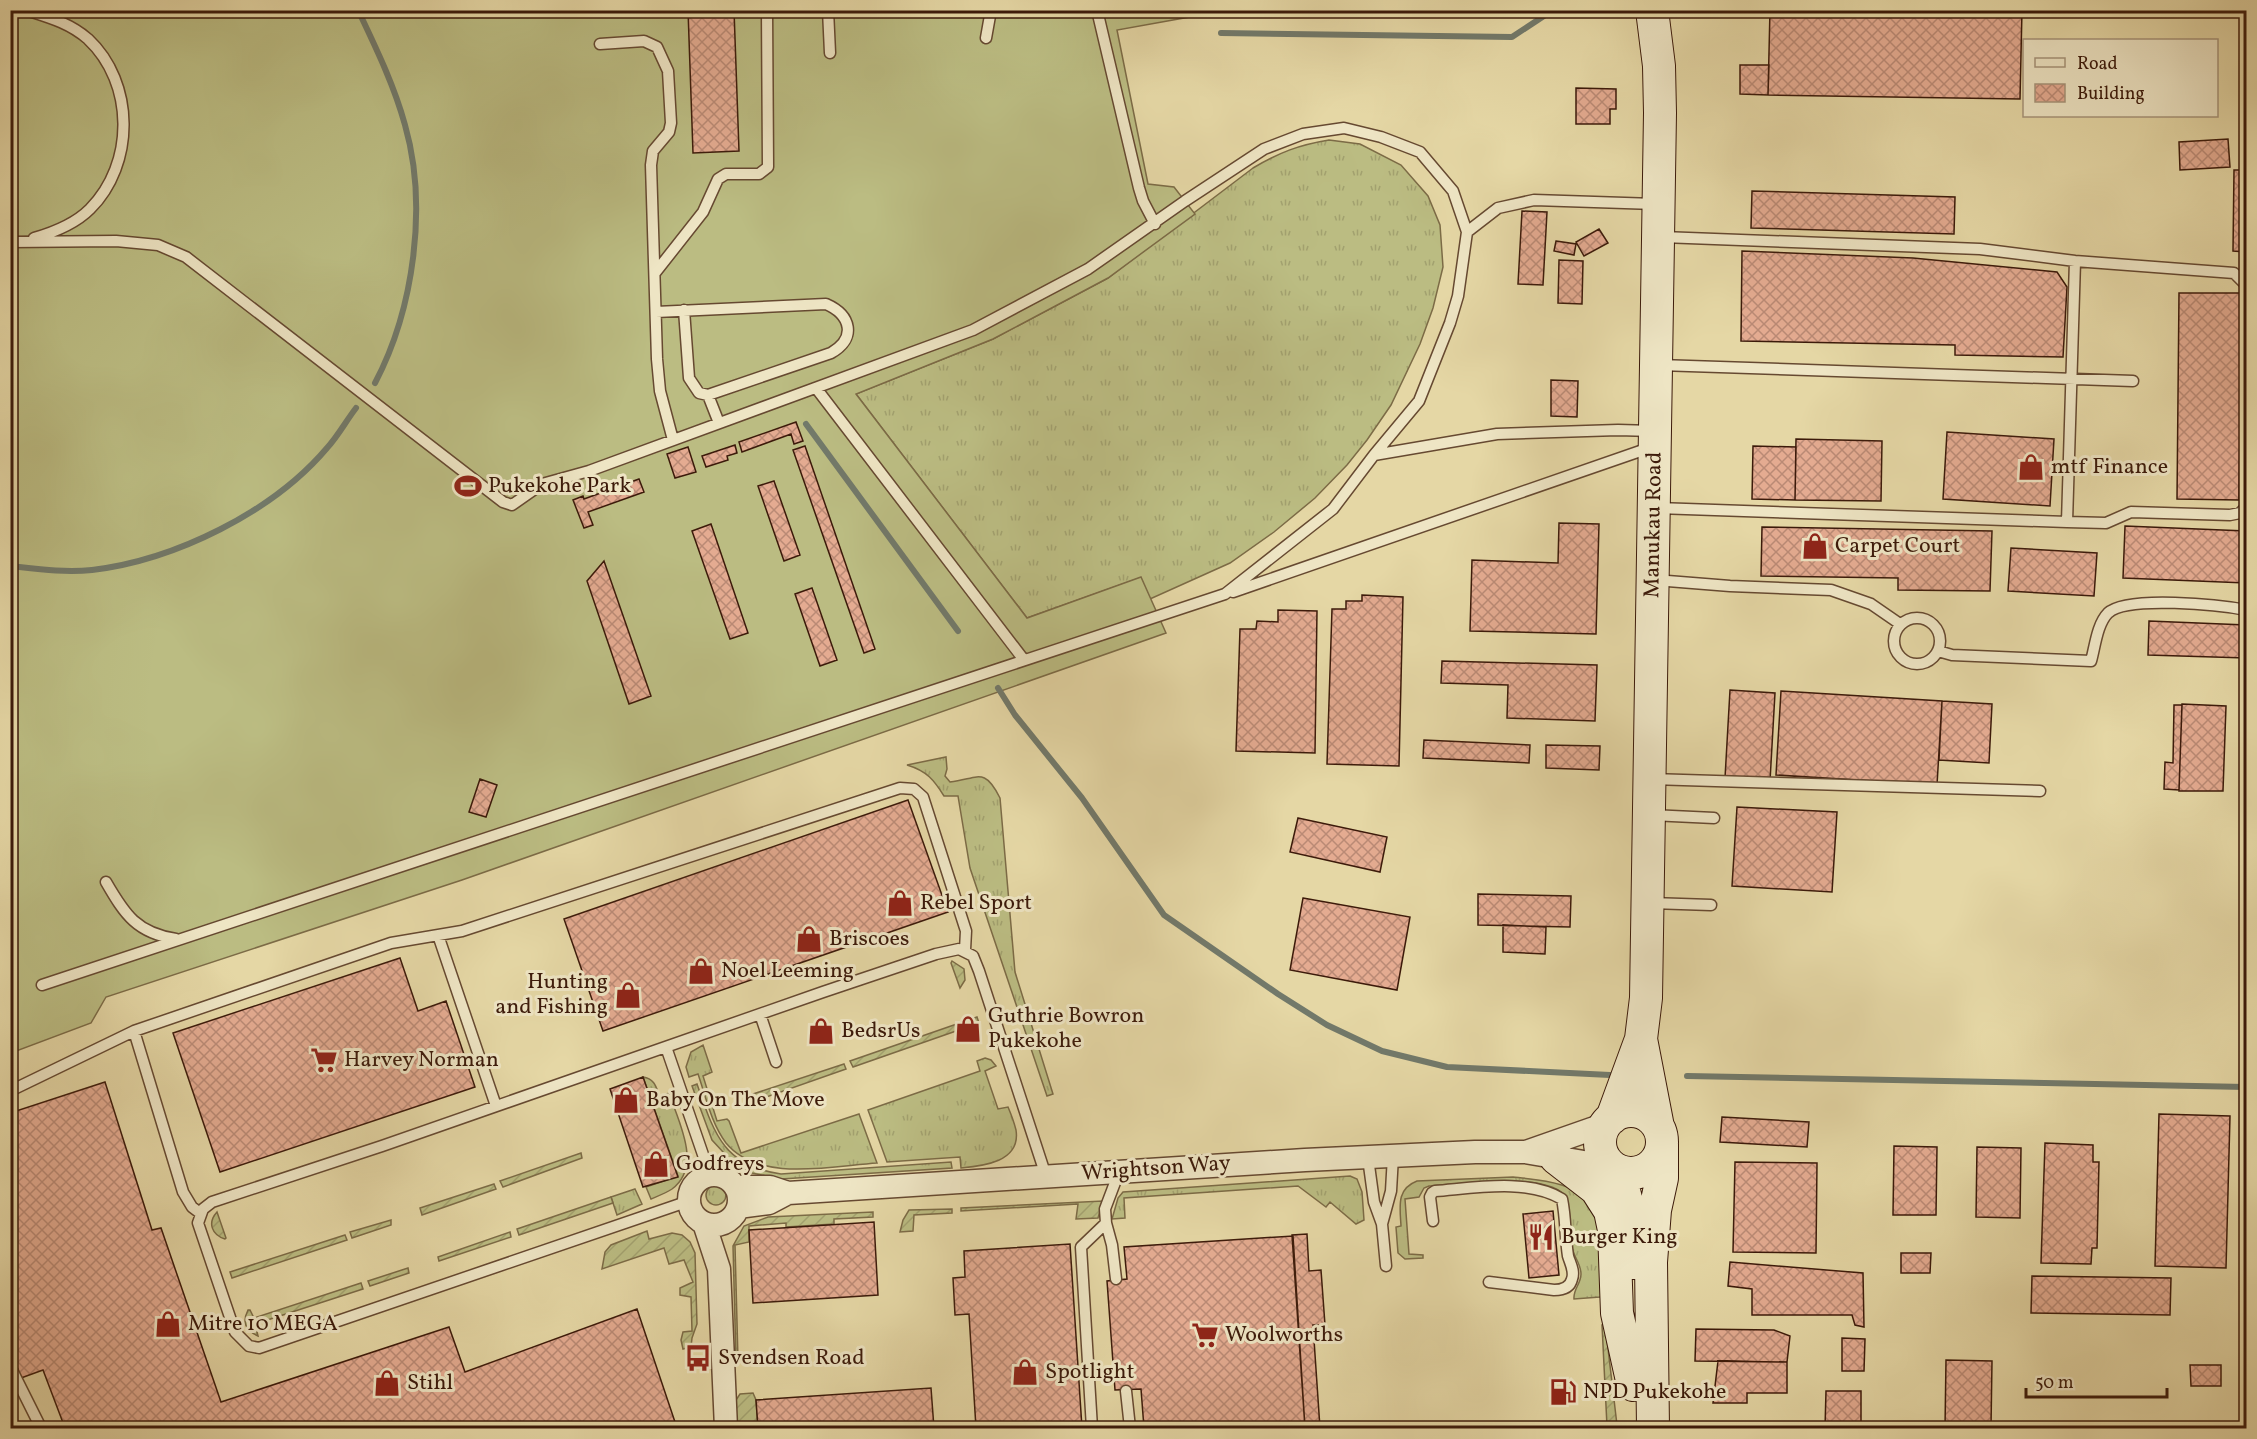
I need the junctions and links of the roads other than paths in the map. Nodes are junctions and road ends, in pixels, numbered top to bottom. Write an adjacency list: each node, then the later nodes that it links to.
1 (26, 10): 15 (lane)
2 (767, 10): 17 (lane)
3 (828, 10): 9 (lane)
4 (991, 10): 7 (lane)
5 (1096, 10): 11 (lane)
6 (1652, 10): 10 (main road, Manukau Road)
7 (986, 38)
8 (600, 44): 17 (lane)
9 (830, 53)
10 (1659, 204): 12 (lane); 13 (main road, Manukau Road)
11 (1155, 224): 12 (lane); 24 (lane)
12 (1467, 232): 29 (lane)
13 (1658, 237): 16 (lane); 21 (main road, Manukau Road)
14 (10, 242): 15 (lane)
15 (24, 242): 28 (lane)
16 (2075, 261): 18 (lane); 22 (lane)
17 (655, 273): 20 (lane)
18 (2247, 285)
19 (684, 310): 20 (lane); 25 (lane); 25 (lane)
20 (656, 312): 28 (lane)
21 (1656, 365): 22 (lane); 27 (main road, Manukau Road)
22 (2072, 379): 23 (lane); 32 (lane)
23 (2133, 381)
24 (816, 388): 26 (lane); 38 (lane)
25 (708, 395): 26 (lane)
26 (719, 423): 28 (lane)
27 (1655, 439): 29 (lane); 31 (main road, Manukau Road); 34 (lane)
28 (673, 440)
29 (1374, 455): 34 (lane)
30 (2247, 507): 32 (lane)
31 (1654, 508): 32 (lane); 33 (main road, Manukau Road)
32 (2067, 522)
33 (1653, 580): 36 (lane); 39 (main road, Manukau Road)
34 (1225, 594): 38 (lane)
35 (2247, 610): 37 (lane)
36 (1900, 624): 37 (lane); 37 (lane)
37 (1938, 651)
38 (1024, 660): 47 (lane)
39 (1650, 778): 40 (lane); 41 (main road, Manukau Road)
40 (2040, 791)
41 (1649, 815): 42 (lane); 44 (main road, Manukau Road)
42 (1714, 818)
43 (106, 882): 47 (lane)
44 (1648, 903): 45 (lane); 52 (main road, Manukau Road)
45 (1711, 905)
46 (438, 934): 48 (lane); 51 (lane); 56 (lane)
47 (178, 940): 49 (lane)
48 (965, 950): 50 (lane); 66 (lane)
49 (42, 985)
50 (760, 1014): 53 (lane); 54 (lane)
51 (134, 1031): 55 (lane); 69 (lane)
52 (1641, 1039): 57 (main road, Manukau Road); 58 (main road, Manukau Road)
53 (666, 1047): 56 (lane); 65 (lane)
54 (776, 1062)
55 (10, 1091)
56 (496, 1106): 69 (lane)
57 (1609, 1121): 58 (main road); 59 (street, Wrightson Way); 63 (main road)
58 (1660, 1135): 63 (main road); 86 (main road, Manukau Road)
59 (1525, 1152): 60 (street, Wrightson Way); 62 (street, Wrightson Way)
60 (1393, 1156): 61 (street, Wrightson Way); 73 (lane)
61 (1368, 1158): 64 (street, Wrightson Way); 73 (lane)
62 (1556, 1158): 63 (street, Wrightson Way); 79 (main road)
63 (1616, 1169): 79 (main road)
64 (1119, 1172): 66 (street, Wrightson Way); 72 (lane)
65 (710, 1174): 67 (street); 68 (street)
66 (1046, 1176): 68 (street, Wrightson Way)
67 (689, 1201): 69 (lane); 71 (street)
68 (734, 1205): 71 (street); 75 (street)
69 (200, 1213)
70 (1433, 1221): 77 (lane)
71 (704, 1223): 75 (street)
72 (1106, 1223): 76 (lane); 83 (lane)
73 (1382, 1224): 74 (lane)
74 (1386, 1266)
75 (719, 1269): 82 (street)
76 (1116, 1279)
77 (1489, 1282)
78 (10, 1366): 81 (lane)
79 (1633, 1385): 85 (main road)
80 (1126, 1391): 84 (lane)
81 (41, 1428)
82 (726, 1428)
83 (1092, 1428)
84 (1130, 1428)
85 (1634, 1428)
86 (1653, 1428)

